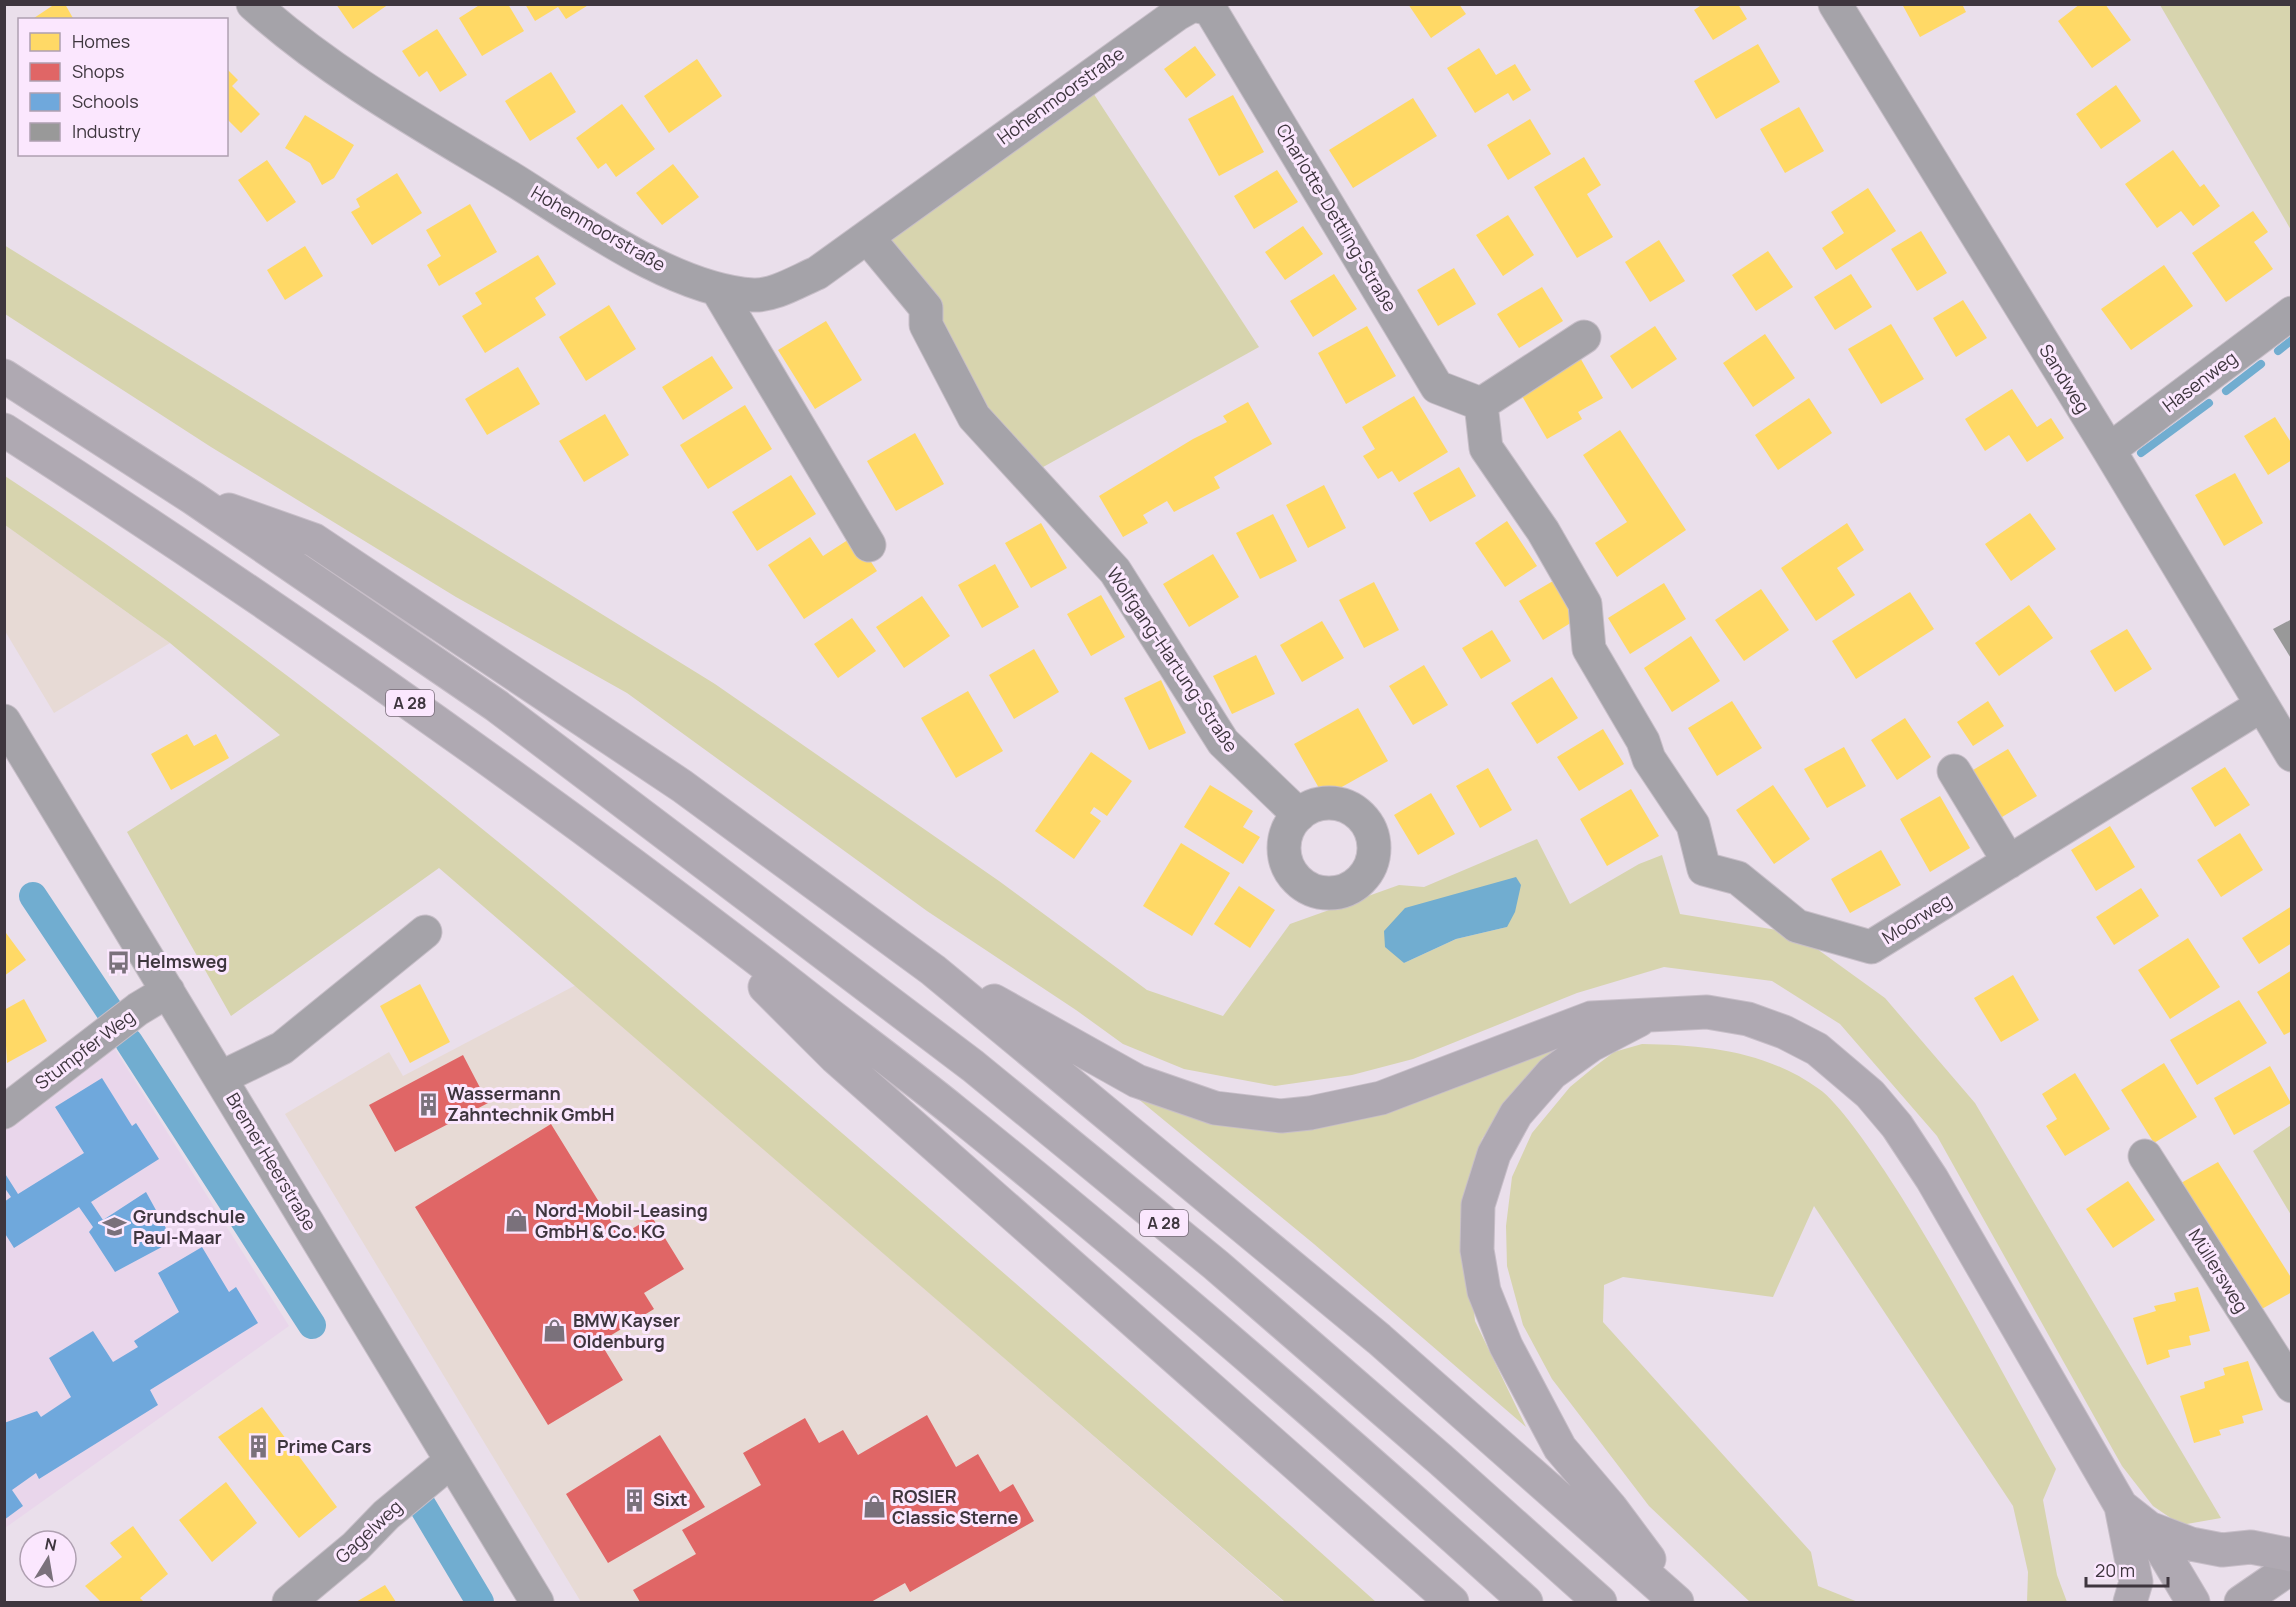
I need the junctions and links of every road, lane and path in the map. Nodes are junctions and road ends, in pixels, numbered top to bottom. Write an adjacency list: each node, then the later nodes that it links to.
1 (252, 4): 5 (street, Hohenmoorstraße)
2 (1835, 4): 11 (street, Sandweg)
3 (1199, 6): 4 (street, Hohenmoorstraße); 9 (street, Charlotte-Dettling-Straße)
4 (868, 238): 5 (street, Hohenmoorstraße); 18 (street, Wolfgang-Hartung-Straße)
5 (717, 289): 13 (street)
6 (2292, 313): 11 (street, Hasenweg)
7 (1584, 337): 9 (street)
8 (4, 376): 12 (highway, A 28)
9 (1481, 405): 19 (street, Moorweg)
10 (4, 430): 20 (highway, A 28)
11 (2109, 450): 14 (street, Sandweg)
12 (193, 498): 22 (highway); 39 (highway, A 28)
13 (869, 545)
14 (2262, 705): 16 (street, Sandweg); 19 (street, Moorweg)
15 (4, 721): 23 (street, Bremer Heerstraße)
16 (2292, 755)
17 (1954, 771): 19 (street)
18 (1299, 815)
19 (2009, 862)
20 (675, 896): 37 (highway); 38 (highway, A 28)
21 (425, 932): 25 (street)
22 (933, 970): 24 (highway); 40 (highway)
23 (168, 991): 25 (street, Bremer Heerstraße); 26 (street, Stumpfer Weg)
24 (1649, 1015): 30 (highway); 40 (highway)
25 (220, 1078): 29 (street, Bremer Heerstraße)
26 (4, 1112)
27 (2145, 1156): 28 (street, Müllersweg)
28 (2292, 1386)
29 (450, 1462): 35 (street, Gagelweg); 36 (street, Bremer Heerstraße)
30 (2121, 1506): 31 (highway); 34 (highway)
31 (2149, 1528): 32 (highway); 41 (highway)
32 (2292, 1555)
33 (2292, 1567): 42 (main road)
34 (2138, 1596)
35 (289, 1602)
36 (537, 1602)
37 (1452, 1602)
38 (1526, 1602)
39 (1600, 1602)
40 (1679, 1602)
41 (2193, 1602)
42 (2241, 1602)

